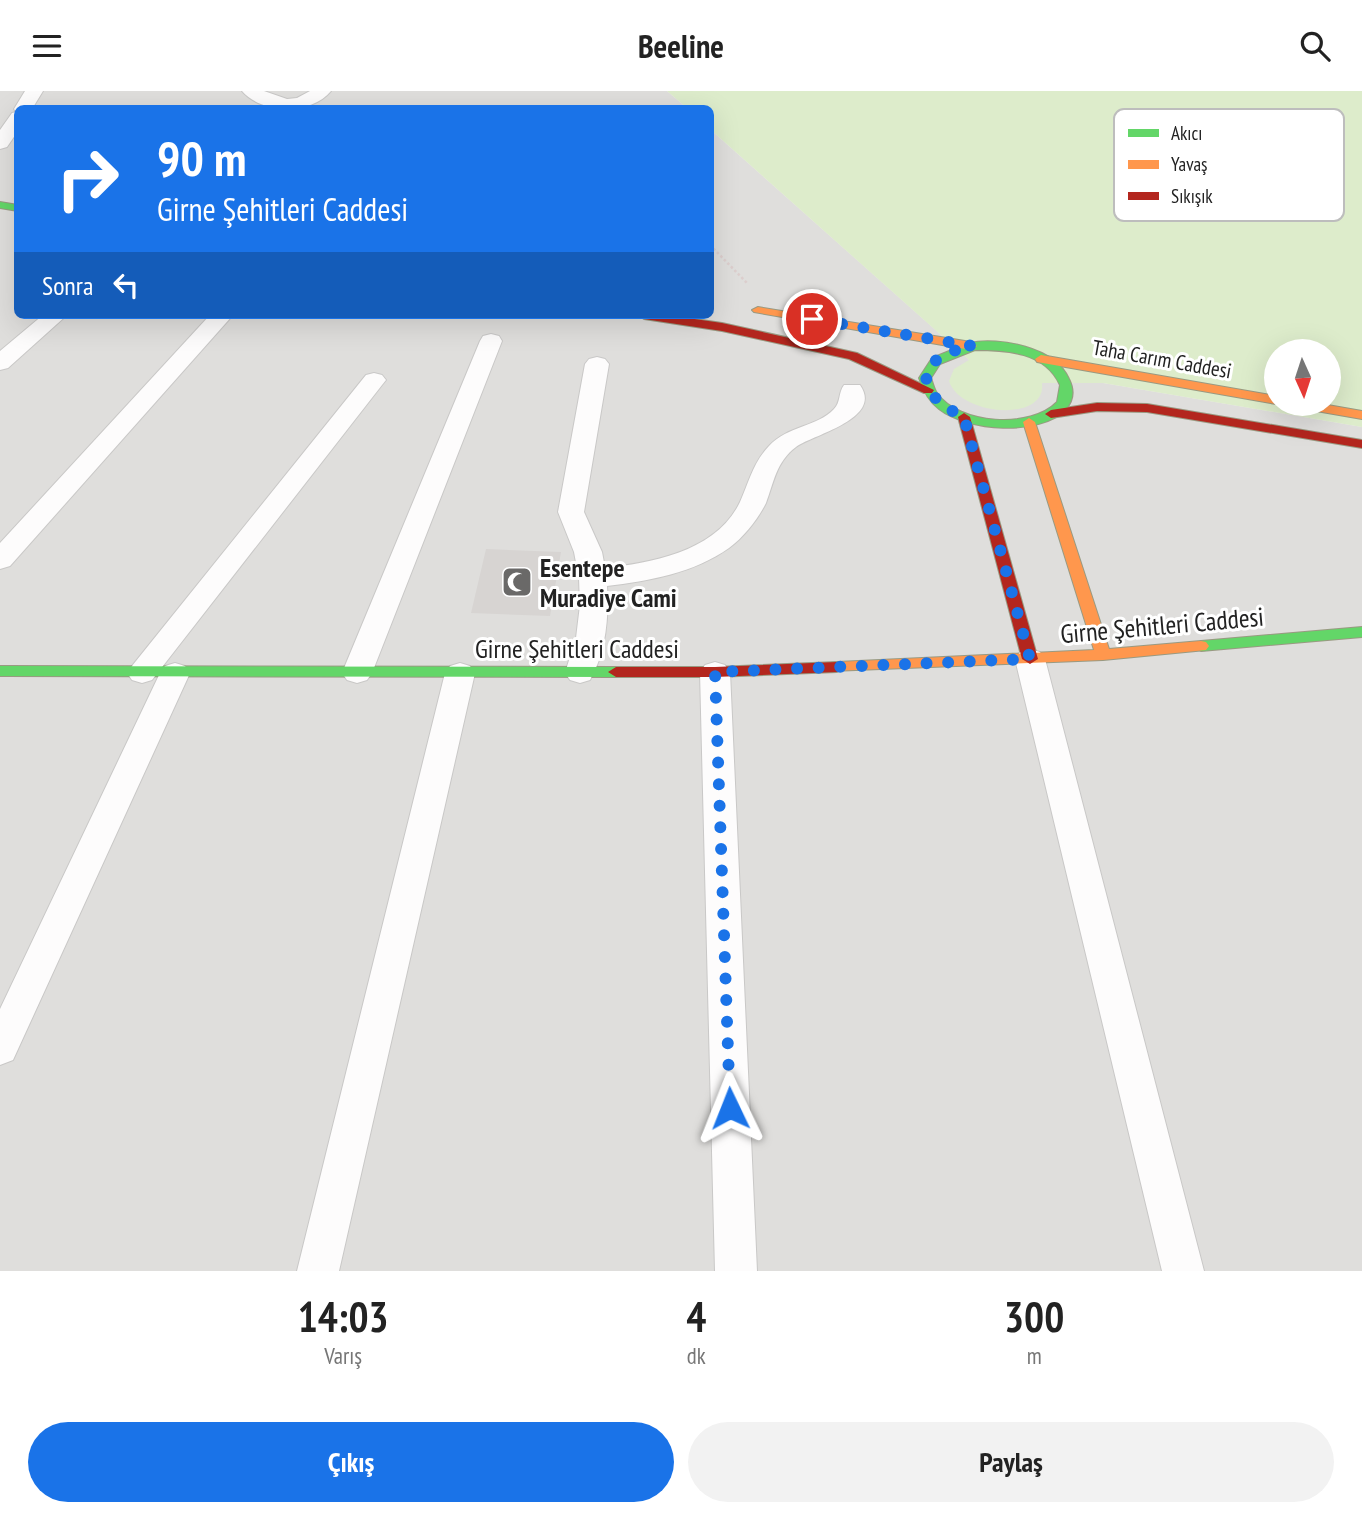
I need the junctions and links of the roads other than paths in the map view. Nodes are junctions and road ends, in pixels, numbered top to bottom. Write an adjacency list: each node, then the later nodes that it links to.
1 (251, 91): 2 (street)
2 (322, 91)
3 (14, 122): 4 (street)
4 (0, 143)
5 (752, 309): 10 (street)
6 (51, 319): 12 (street)
7 (218, 319): 24 (street)
8 (670, 319): 16 (street)
9 (491, 341): 33 (street)
10 (973, 346): 11 (street, Taha Carım Caddesi); 16 (street)
11 (1041, 359): 17 (street, Taha Carım Caddesi); 19 (street)
12 (0, 363)
13 (597, 364): 25 (street)
14 (374, 380): 31 (street)
15 (852, 390): 25 (street)
16 (928, 390): 21 (street)
17 (1264, 398)
18 (1341, 411): 20 (street)
19 (1051, 414): 22 (street, Taha Carım Caddesi); 23 (street, Taha Carım Caddesi)
20 (1362, 415)
21 (964, 417): 22 (street, Taha Carım Caddesi); 28 (street)
22 (1029, 422): 27 (street)
23 (1362, 444)
24 (0, 560)
25 (593, 579): 35 (street)
26 (1362, 632): 27 (street, Girne Şehitleri Caddesi)
27 (1103, 655): 28 (street, Girne Şehitleri Caddesi)
28 (1030, 659): 30 (street, Girne Şehitleri Caddesi); 39 (street)
29 (0, 671): 31 (street, Girne Şehitleri Caddesi)
30 (715, 672): 35 (street, Girne Şehitleri Caddesi); 38 (street)
31 (142, 673): 32 (street, Girne Şehitleri Caddesi)
32 (175, 673): 33 (street, Girne Şehitleri Caddesi); 36 (street)
33 (357, 673): 34 (street, Girne Şehitleri Caddesi)
34 (460, 673): 35 (street, Girne Şehitleri Caddesi); 37 (street)
35 (580, 673)
36 (0, 1048)
37 (318, 1271)
38 (736, 1271)
39 (1183, 1271)

